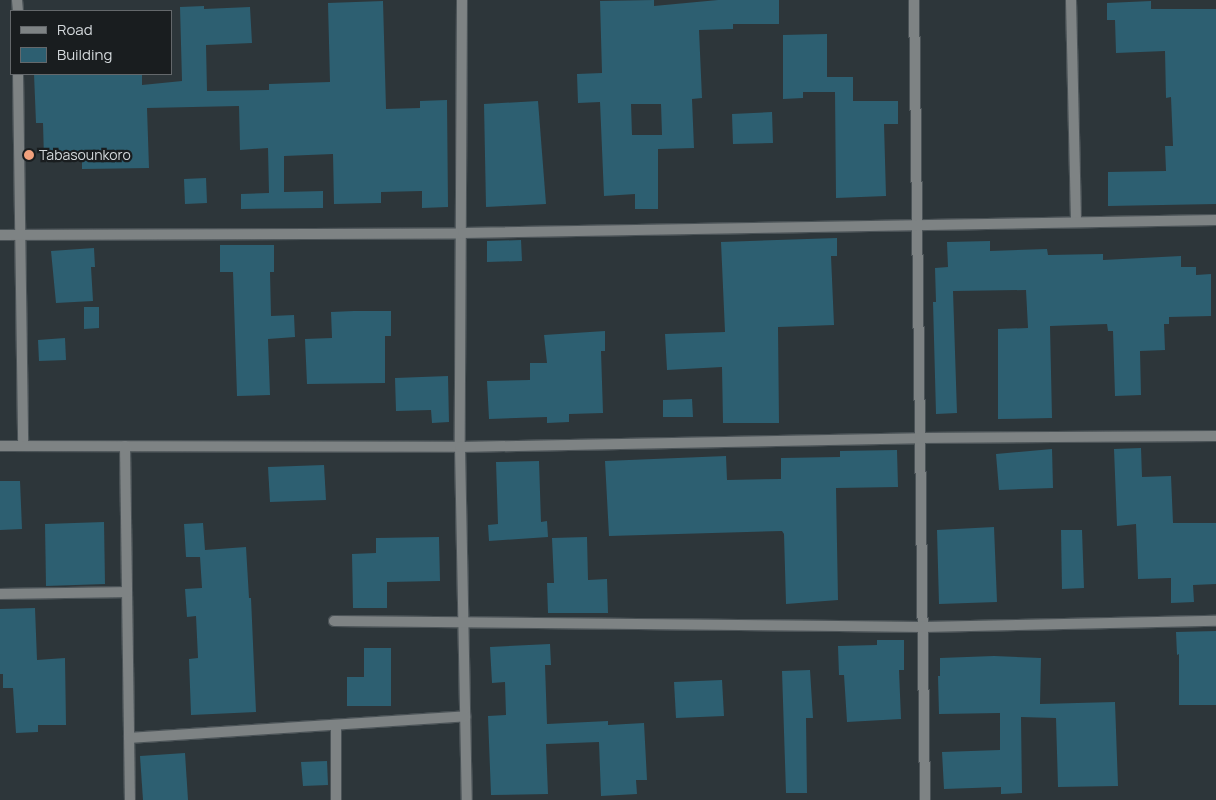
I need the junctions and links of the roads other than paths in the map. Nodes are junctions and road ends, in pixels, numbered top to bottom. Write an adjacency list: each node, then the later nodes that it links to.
1 (462, 0): 8 (street)
2 (914, 0): 7 (street)
3 (1071, 0): 6 (street)
4 (18, 75): 10 (street)
5 (1216, 220): 6 (street)
6 (1076, 222): 7 (street)
7 (917, 224): 8 (street); 12 (street)
8 (463, 233): 10 (street); 16 (street)
9 (0, 235): 10 (street)
10 (20, 235): 14 (street)
11 (1216, 436): 12 (street)
12 (920, 438): 16 (street); 22 (street)
13 (0, 446): 14 (street)
14 (23, 446): 15 (street)
15 (125, 446): 16 (street); 17 (street)
16 (460, 447): 21 (street)
17 (127, 592): 18 (street); 25 (street)
18 (0, 594)
19 (334, 621): 21 (street)
20 (1216, 621): 22 (street)
21 (465, 623): 22 (street); 23 (street)
22 (923, 627): 29 (street)
23 (465, 716): 24 (street); 28 (street)
24 (336, 725): 25 (street); 27 (street)
25 (129, 738): 26 (street)
26 (130, 800)
27 (336, 800)
28 (467, 800)
29 (925, 800)

